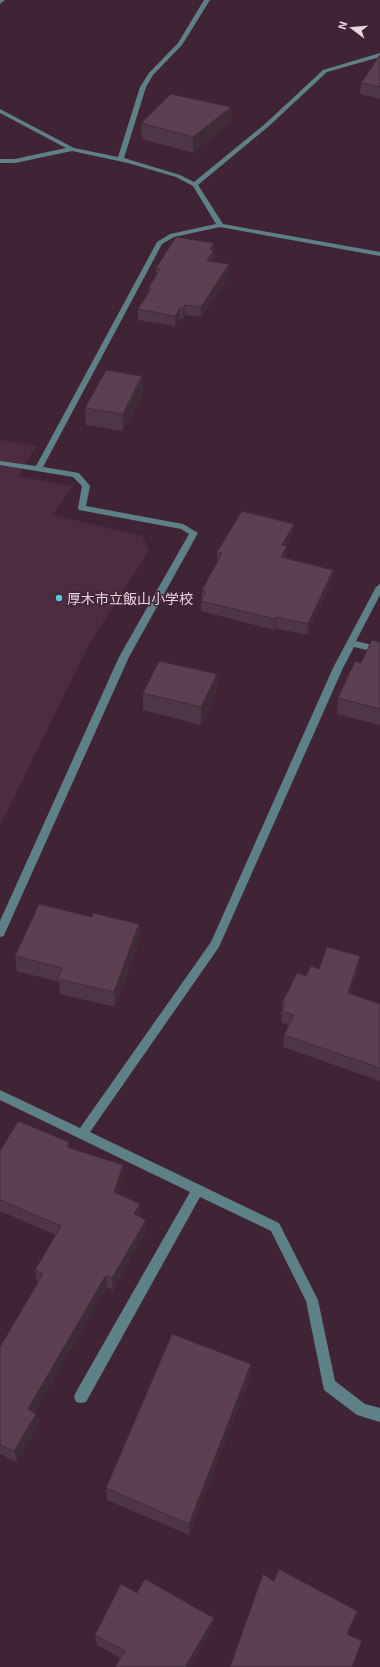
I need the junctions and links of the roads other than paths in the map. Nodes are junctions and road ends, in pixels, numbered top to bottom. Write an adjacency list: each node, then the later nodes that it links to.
1 (207, 0): 5 (street)
2 (380, 55): 7 (street)
3 (0, 111): 4 (street)
4 (72, 149): 5 (street); 6 (street)
5 (121, 159): 7 (street)
6 (0, 161)
7 (195, 185): 8 (street)
8 (220, 225): 9 (street); 11 (street)
9 (380, 254)
10 (0, 463): 11 (street)
11 (40, 468): 15 (street)
12 (380, 587): 13 (street)
13 (351, 643): 14 (street); 17 (street)
14 (380, 650)
15 (0, 933)
16 (0, 1095): 17 (street)
17 (82, 1134): 18 (street)
18 (198, 1190): 19 (street); 20 (street)
19 (82, 1397)
20 (380, 1415)

